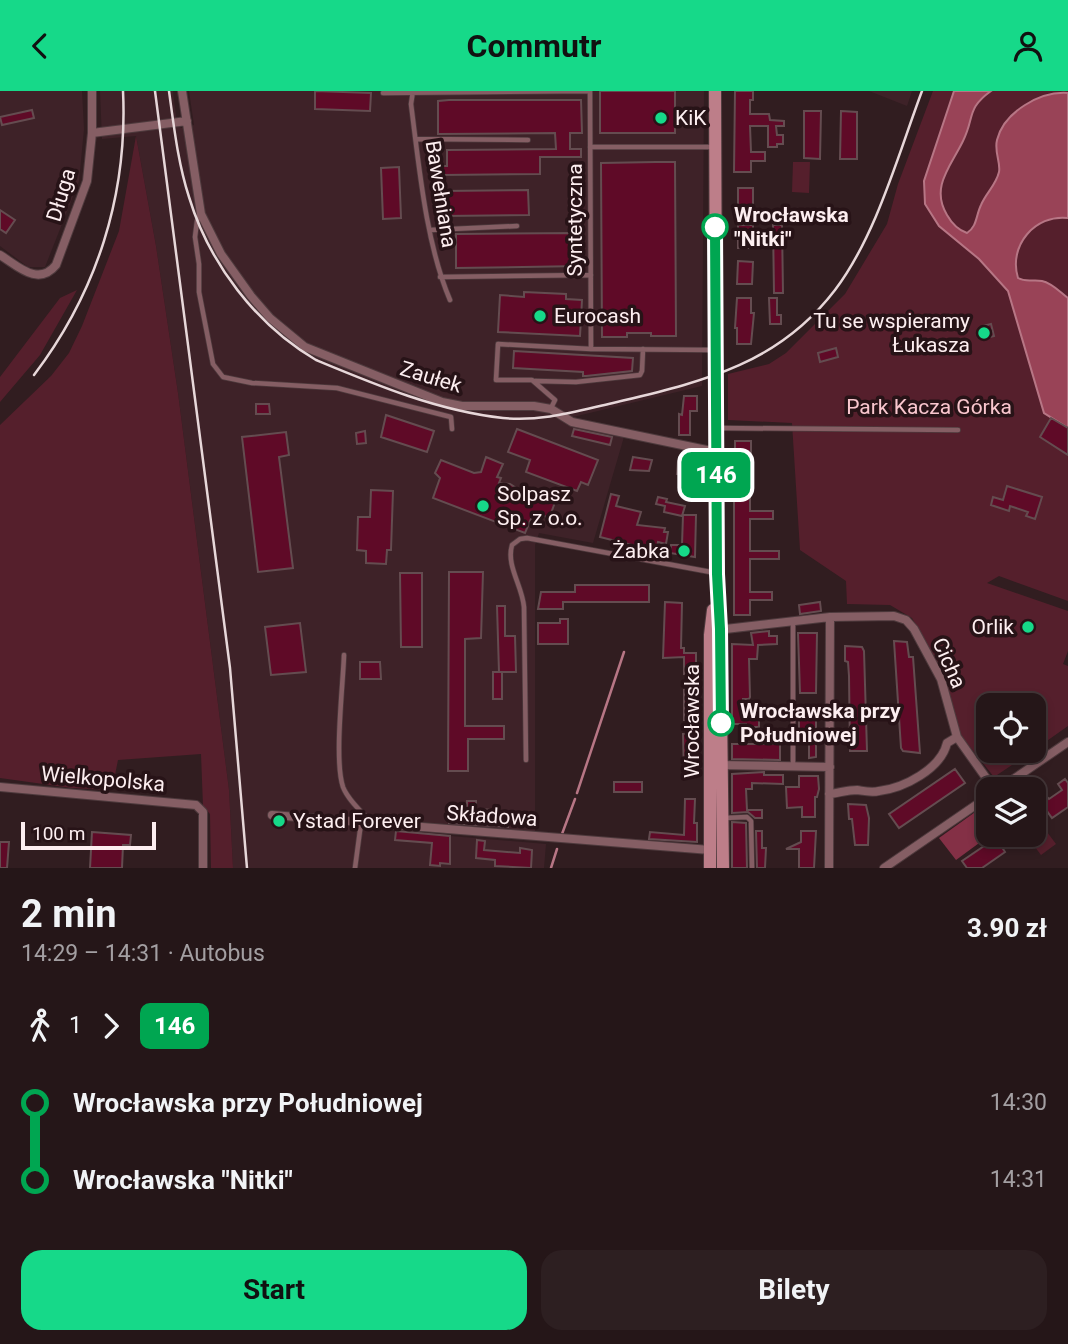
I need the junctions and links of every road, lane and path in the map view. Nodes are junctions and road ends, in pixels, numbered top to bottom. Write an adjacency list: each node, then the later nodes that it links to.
1 (92, 91): 8 (street, Długa)
2 (182, 91): 7 (street, Zaułek)
3 (412, 91): 4 (lane); 6 (lane); 9 (lane, Bawełniana)
4 (590, 91): 11 (lane, Syntetyczna)
5 (715, 91): 12 (street, Wrocławska)
6 (383, 93)
7 (187, 121): 8 (street); 13 (street, Zaułek)
8 (92, 134): 16 (street, Długa)
9 (416, 139): 10 (lane); 15 (lane, Bawełniana)
10 (528, 140)
11 (590, 147): 12 (lane); 17 (lane, Syntetyczna)
12 (715, 147): 22 (street, Wrocławska)
13 (201, 214): 24 (street, Zaułek); 26 (lane)
14 (517, 226): 15 (lane)
15 (430, 230): 18 (lane, Bawełniana)
16 (0, 254)
17 (591, 275): 18 (lane); 20 (lane, Syntetyczna)
18 (440, 277): 19 (lane, Bawełniana)
19 (450, 300)
20 (591, 349): 21 (lane); 23 (lane)
21 (643, 349): 22 (lane); 23 (lane)
22 (716, 350): 25 (street, Wrocławska)
23 (532, 380): 24 (lane)
24 (551, 408): 28 (street, Zaułek)
25 (716, 428): 27 (lane); 28 (street, Wrocławska)
26 (452, 429)
27 (958, 431)
28 (716, 452): 29 (street, Wrocławska)
29 (717, 574): 32 (street, Wrocławska); 36 (lane)
30 (830, 617): 31 (street, Cicha); 34 (street, Cicha); 39 (street)
31 (793, 621): 32 (street, Cicha); 38 (lane)
32 (715, 630): 37 (street, Wrocławska)
33 (344, 655): 48 (lane)
34 (957, 737): 40 (street, Cicha); 43 (street)
35 (1068, 742): 41 (street)
36 (526, 760)
37 (716, 765): 38 (street); 46 (street, Wrocławska); 50 (street, Wrocławska)
38 (793, 767): 39 (street)
39 (830, 767): 43 (street)
40 (988, 777)
41 (1015, 777)
42 (0, 787): 52 (street, Wielkopolska)
43 (830, 794): 56 (street)
44 (976, 805): 57 (street)
45 (272, 815): 47 (street, Składowa)
46 (722, 818): 49 (street, Wrocławska); 55 (lane)
47 (361, 823): 48 (street, Składowa); 53 (lane)
48 (374, 824): 50 (street, Składowa)
49 (723, 839): 50 (street); 54 (street, Wrocławska)
50 (710, 850): 51 (street, Wrocławska); 54 (street)
51 (707, 867)
52 (203, 868)
53 (355, 868)
54 (722, 868)
55 (752, 868)
56 (830, 868)
57 (884, 868)

